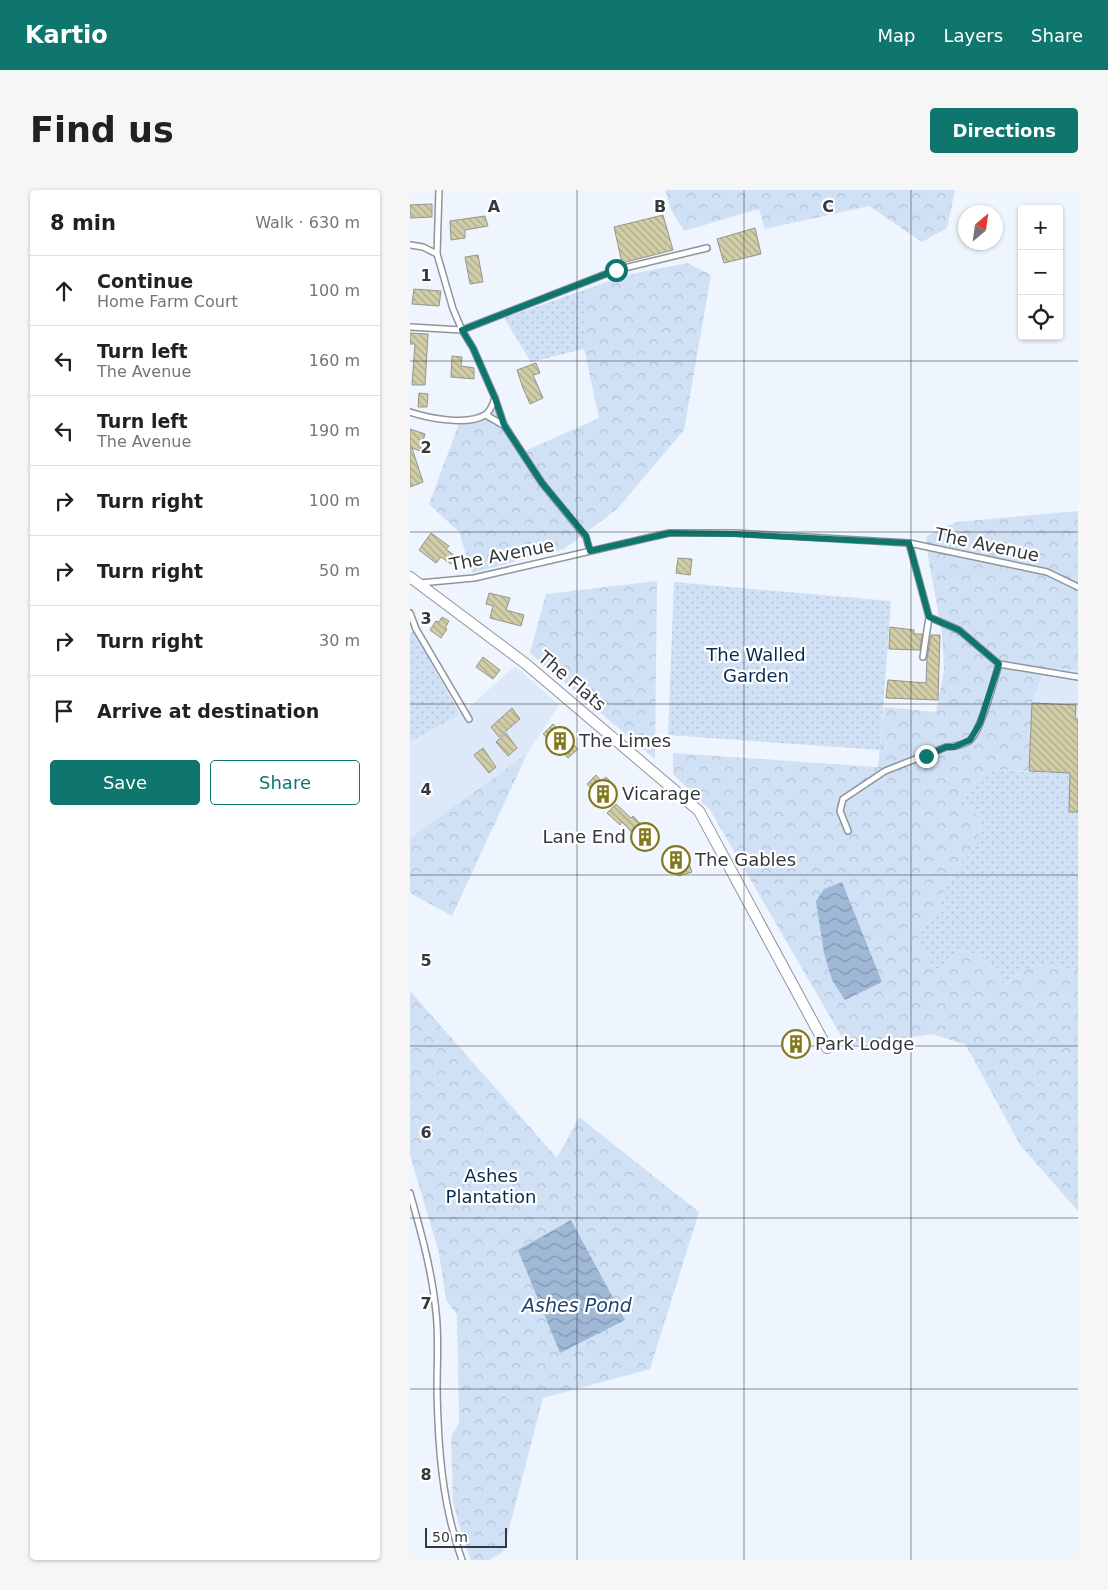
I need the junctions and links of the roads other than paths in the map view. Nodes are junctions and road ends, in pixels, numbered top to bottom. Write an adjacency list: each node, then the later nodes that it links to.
1 (438, 190): 4 (lane, The Avenue)
2 (410, 245): 4 (lane)
3 (707, 248): 6 (lane)
4 (437, 254): 6 (lane, The Avenue)
5 (410, 326): 6 (lane)
6 (462, 330): 7 (lane, The Avenue)
7 (495, 398): 9 (lane); 10 (lane, The Avenue)
8 (410, 412): 9 (lane)
9 (486, 415): 10 (lane)
10 (504, 425): 12 (lane, The Avenue)
11 (909, 543): 12 (lane, The Avenue); 14 (lane, The Avenue); 16 (lane)
12 (590, 551): 13 (lane, The Avenue)
13 (413, 579): 22 (street, The Flats)
14 (1078, 588)
15 (410, 613): 20 (lane)
16 (929, 617): 17 (lane); 18 (lane)
17 (923, 657)
18 (999, 664): 19 (lane); 21 (lane)
19 (1078, 678)
20 (469, 718)
21 (848, 832)
22 (827, 1048)
23 (410, 1193): 24 (lane)
24 (462, 1560)

